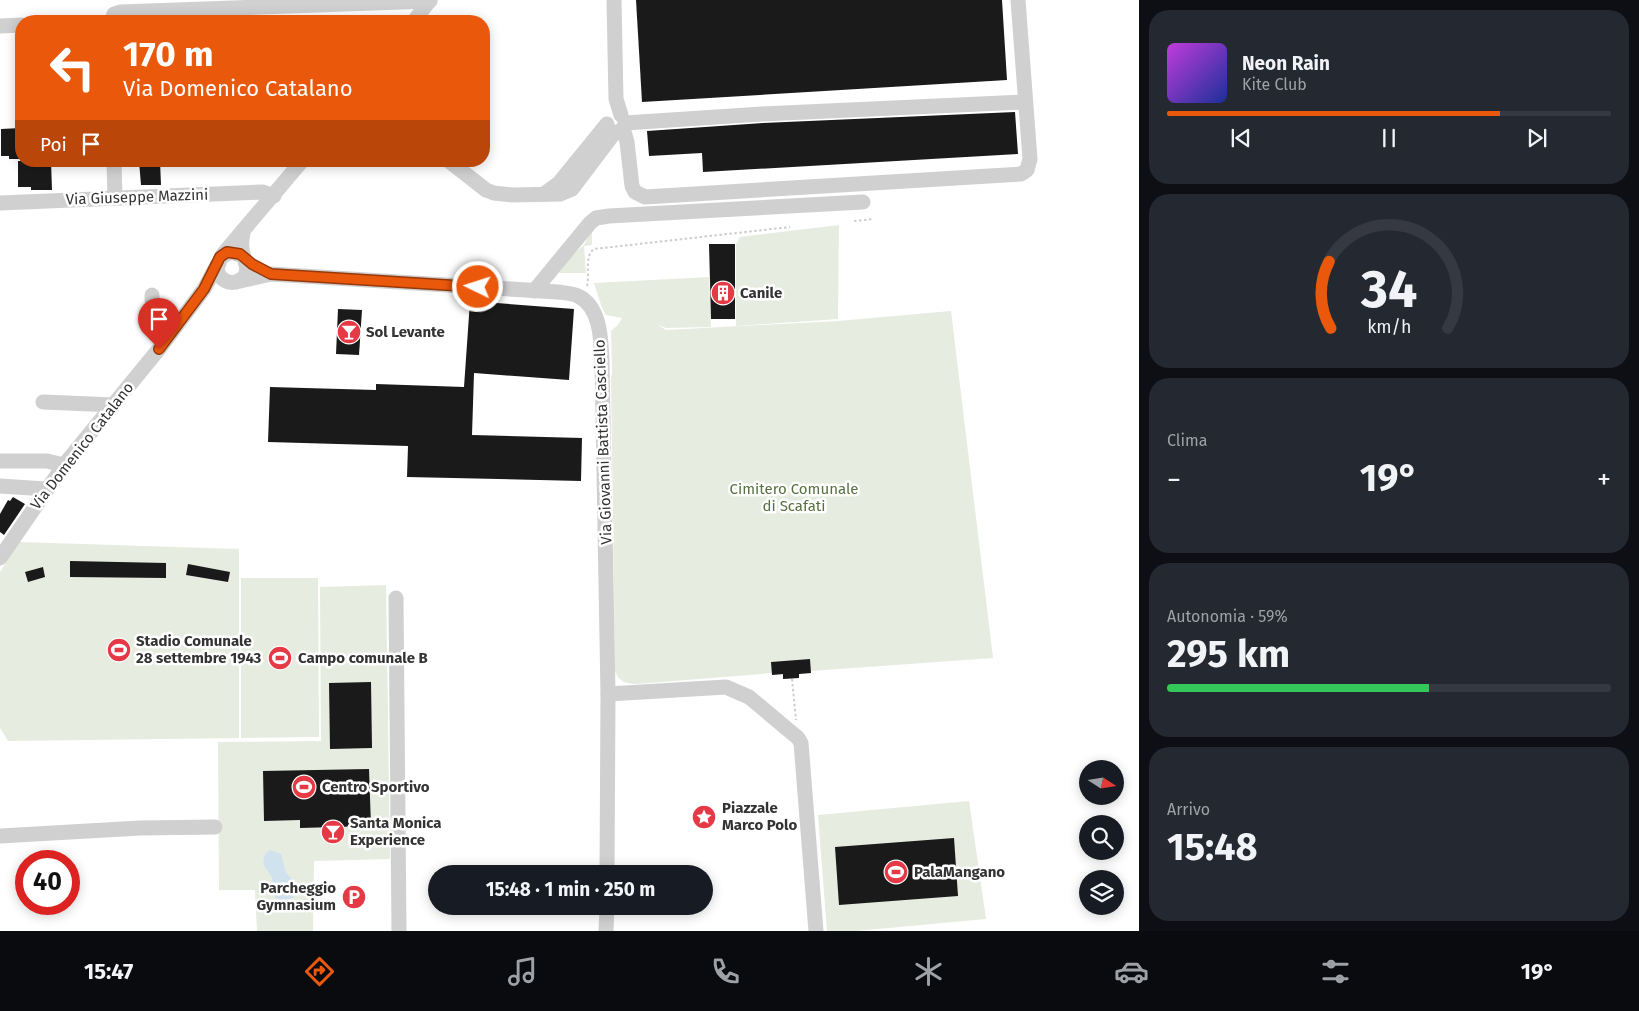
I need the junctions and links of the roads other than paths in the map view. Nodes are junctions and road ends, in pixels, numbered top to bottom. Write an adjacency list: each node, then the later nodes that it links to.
1 (614, 0): 9 (street)
2 (1018, 0): 8 (street)
3 (430, 1): 4 (street); 5 (street)
4 (114, 15)
5 (419, 15)
6 (15, 25): 7 (street)
7 (0, 26)
8 (1025, 102): 9 (street); 9 (street)
9 (617, 123): 12 (street)
10 (114, 167): 14 (street)
11 (297, 167): 13 (street, Via Domenico Catalano)
12 (457, 167)
13 (274, 196): 14 (street, Via Giuseppe Mazzini); 17 (street, Via Domenico Catalano)
14 (115, 198): 16 (street, Via Giuseppe Mazzini)
15 (863, 202): 23 (street)
16 (0, 203)
17 (243, 233): 18 (street); 19 (street, Via Domenico Catalano)
18 (244, 258): 19 (street); 20 (street); 21 (street)
19 (220, 260): 21 (street); 22 (street, Via Domenico Catalano)
20 (271, 274): 21 (street); 23 (street)
21 (232, 282): 22 (street)
22 (204, 289): 25 (street, Via Domenico Catalano)
23 (534, 291): 34 (street, Via Giovanni Battista Casciello)
24 (152, 295): 25 (street)
25 (178, 323): 27 (street, Via Domenico Catalano)
26 (43, 402): 27 (street)
27 (114, 405): 29 (street, Via Domenico Catalano)
28 (0, 460): 29 (street)
29 (64, 465): 31 (street, Via Domenico Catalano)
30 (0, 486): 31 (street)
31 (46, 489): 32 (street, Via Domenico Catalano)
32 (0, 558)
33 (396, 598): 39 (street)
34 (608, 694): 37 (street, Via Giovanni Battista Casciello); 41 (street)
35 (215, 826): 36 (street)
36 (0, 836)
37 (607, 865)
38 (606, 915): 40 (street)
39 (399, 931)
40 (606, 931)
41 (816, 931)

